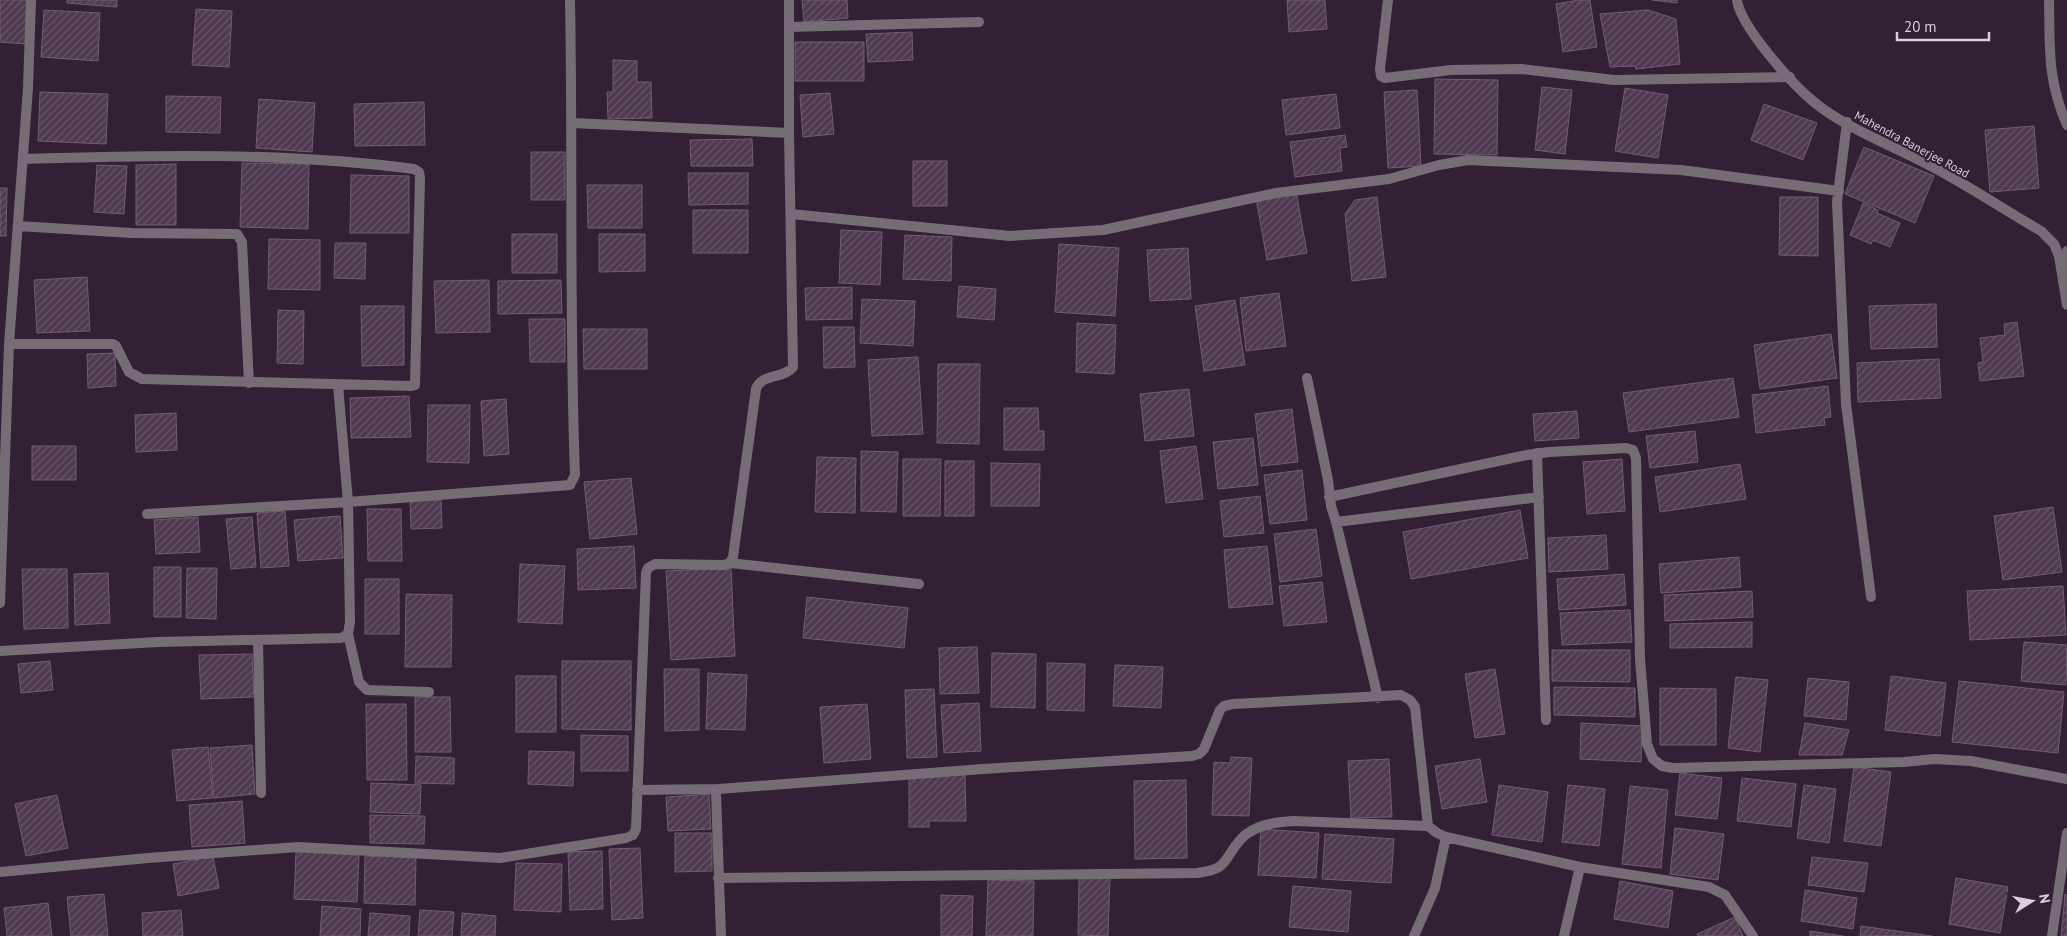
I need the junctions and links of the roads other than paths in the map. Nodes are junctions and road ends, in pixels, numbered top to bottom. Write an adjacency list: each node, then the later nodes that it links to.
1 (31, 0): 14 (street)
2 (570, 0): 11 (street)
3 (789, 0): 8 (street)
4 (1388, 0): 9 (street)
5 (1737, 0): 9 (street, Mahendra Banerjee Road)
6 (2049, 0): 12 (street)
7 (978, 22): 8 (street)
8 (789, 27): 13 (street)
9 (1790, 77): 10 (street, Mahendra Banerjee Road)
10 (1847, 122): 15 (street); 19 (street, Mahendra Banerjee Road)
11 (572, 123): 13 (street); 29 (street)
12 (2067, 125)
13 (789, 133): 16 (street)
14 (23, 159): 17 (street); 24 (street)
15 (1839, 191): 16 (street); 34 (street)
16 (791, 214): 32 (street)
17 (18, 226): 21 (street); 23 (street)
18 (2067, 251): 19 (street)
19 (2062, 272): 20 (street, Mahendra Banerjee Road)
20 (2067, 304)
21 (10, 344): 23 (street); 25 (street)
22 (1307, 378): 27 (street)
23 (249, 383): 24 (street)
24 (338, 385): 29 (street)
25 (3, 441): 35 (street)
26 (1537, 454): 27 (street); 28 (street); 42 (street)
27 (1330, 497): 31 (street)
28 (1539, 497): 31 (street); 41 (street)
29 (348, 502): 30 (street); 36 (street)
30 (147, 514)
31 (1336, 522): 40 (street)
32 (730, 563): 33 (street); 44 (street)
33 (919, 584)
34 (1871, 597)
35 (0, 603)
36 (348, 634): 37 (street); 39 (street)
37 (258, 640): 38 (street); 45 (street)
38 (0, 651)
39 (429, 692)
40 (1378, 698): 43 (street); 46 (street)
41 (1546, 720)
42 (2067, 780)
43 (719, 789): 44 (street); 51 (street)
44 (637, 790): 50 (street)
45 (261, 793)
46 (1428, 826): 48 (street); 51 (street)
47 (2067, 834): 56 (street)
48 (1446, 837): 49 (street); 53 (street)
49 (1580, 867): 54 (street); 55 (street)
50 (0, 872)
51 (718, 878): 52 (street)
52 (721, 936)
53 (1414, 936)
54 (1564, 936)
55 (1753, 936)
56 (2052, 936)

